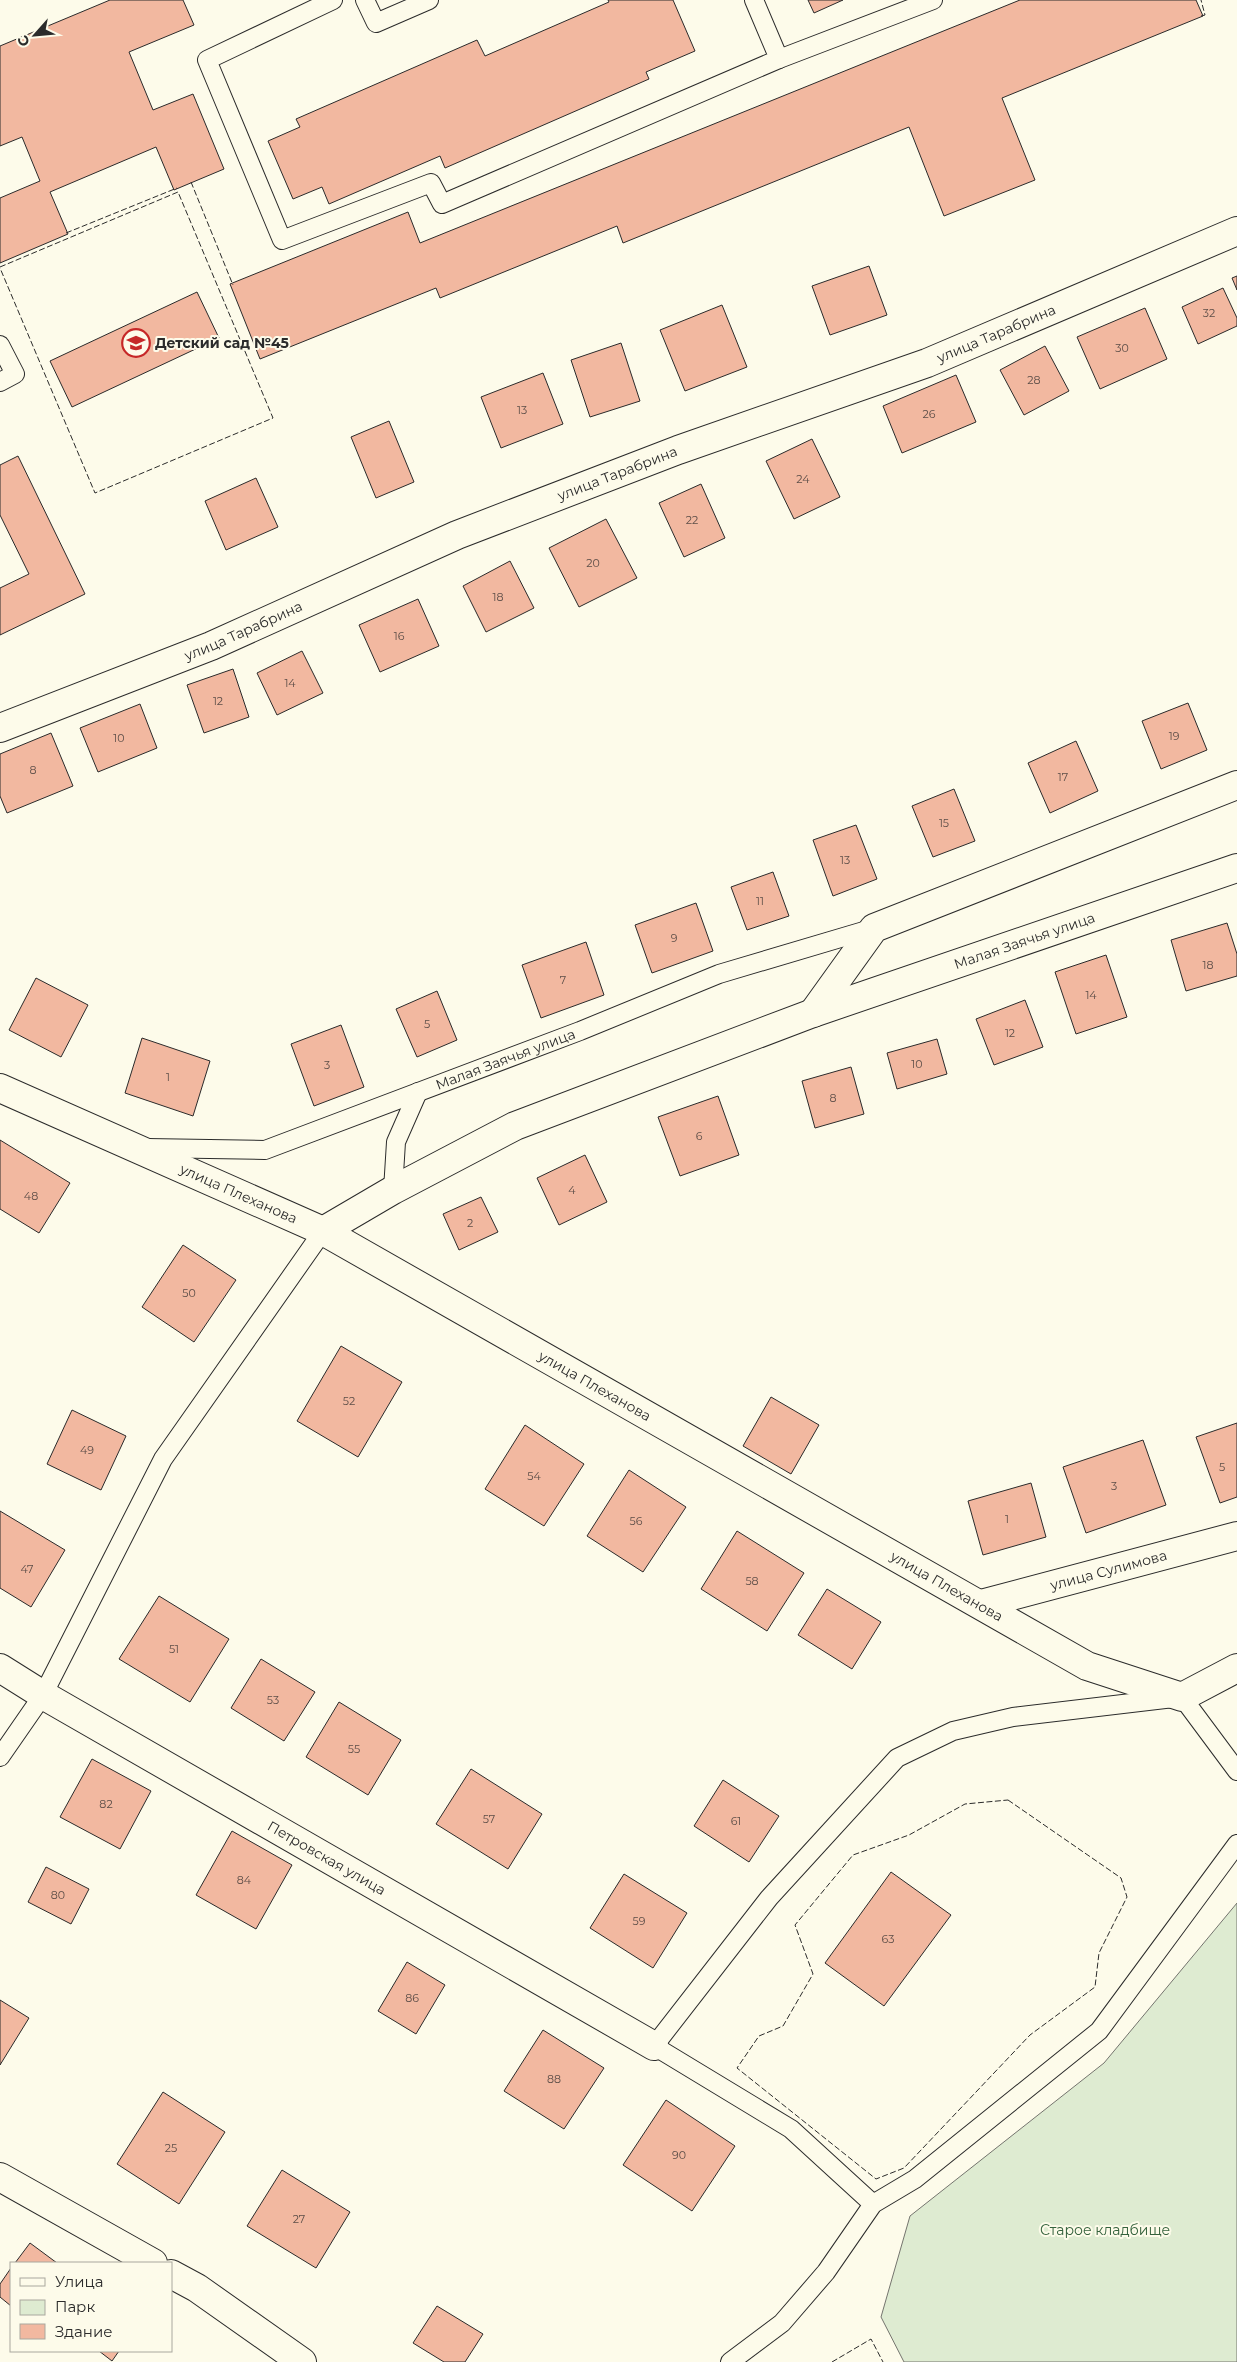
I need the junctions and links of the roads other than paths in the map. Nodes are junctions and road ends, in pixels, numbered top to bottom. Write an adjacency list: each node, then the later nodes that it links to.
1 (334, 0): 6 (lane)
2 (365, 0): 3 (lane)
3 (429, 0)
4 (754, 0): 6 (lane)
5 (933, 0): 6 (lane)
6 (779, 59)
7 (1237, 231): 10 (street, улица Тарабрина)
8 (0, 345): 9 (lane)
9 (0, 382)
10 (0, 728)
11 (1237, 786): 13 (street, Малая Заячья улица)
12 (1237, 868): 14 (street, Малая Заячья улица)
13 (874, 928): 14 (street); 16 (lane, Малая Заячья улица)
14 (813, 1013): 18 (street, Малая Заячья улица)
15 (0, 1088): 17 (street, улица Плеханова)
16 (418, 1092): 17 (lane, Малая Заячья улица); 18 (lane)
17 (131, 1148): 19 (street, улица Плеханова)
18 (392, 1190): 19 (street, Малая Заячья улица)
19 (323, 1231): 21 (street, улица Плеханова); 24 (lane)
20 (1237, 1536): 21 (street, улица Сулимова)
21 (981, 1604): 25 (street, улица Плеханова)
22 (0, 1668): 24 (street, Петровская улица)
23 (1237, 1668): 25 (street)
24 (43, 1695): 26 (lane); 29 (street, Петровская улица)
25 (1182, 1697): 27 (lane); 29 (lane)
26 (0, 1757)
27 (1237, 1771)
28 (1237, 1844): 31 (lane)
29 (654, 2046): 31 (lane)
30 (0, 2177): 32 (street)
31 (873, 2204): 35 (lane)
32 (151, 2262)
33 (172, 2275): 34 (street)
34 (302, 2362)
35 (730, 2362)

